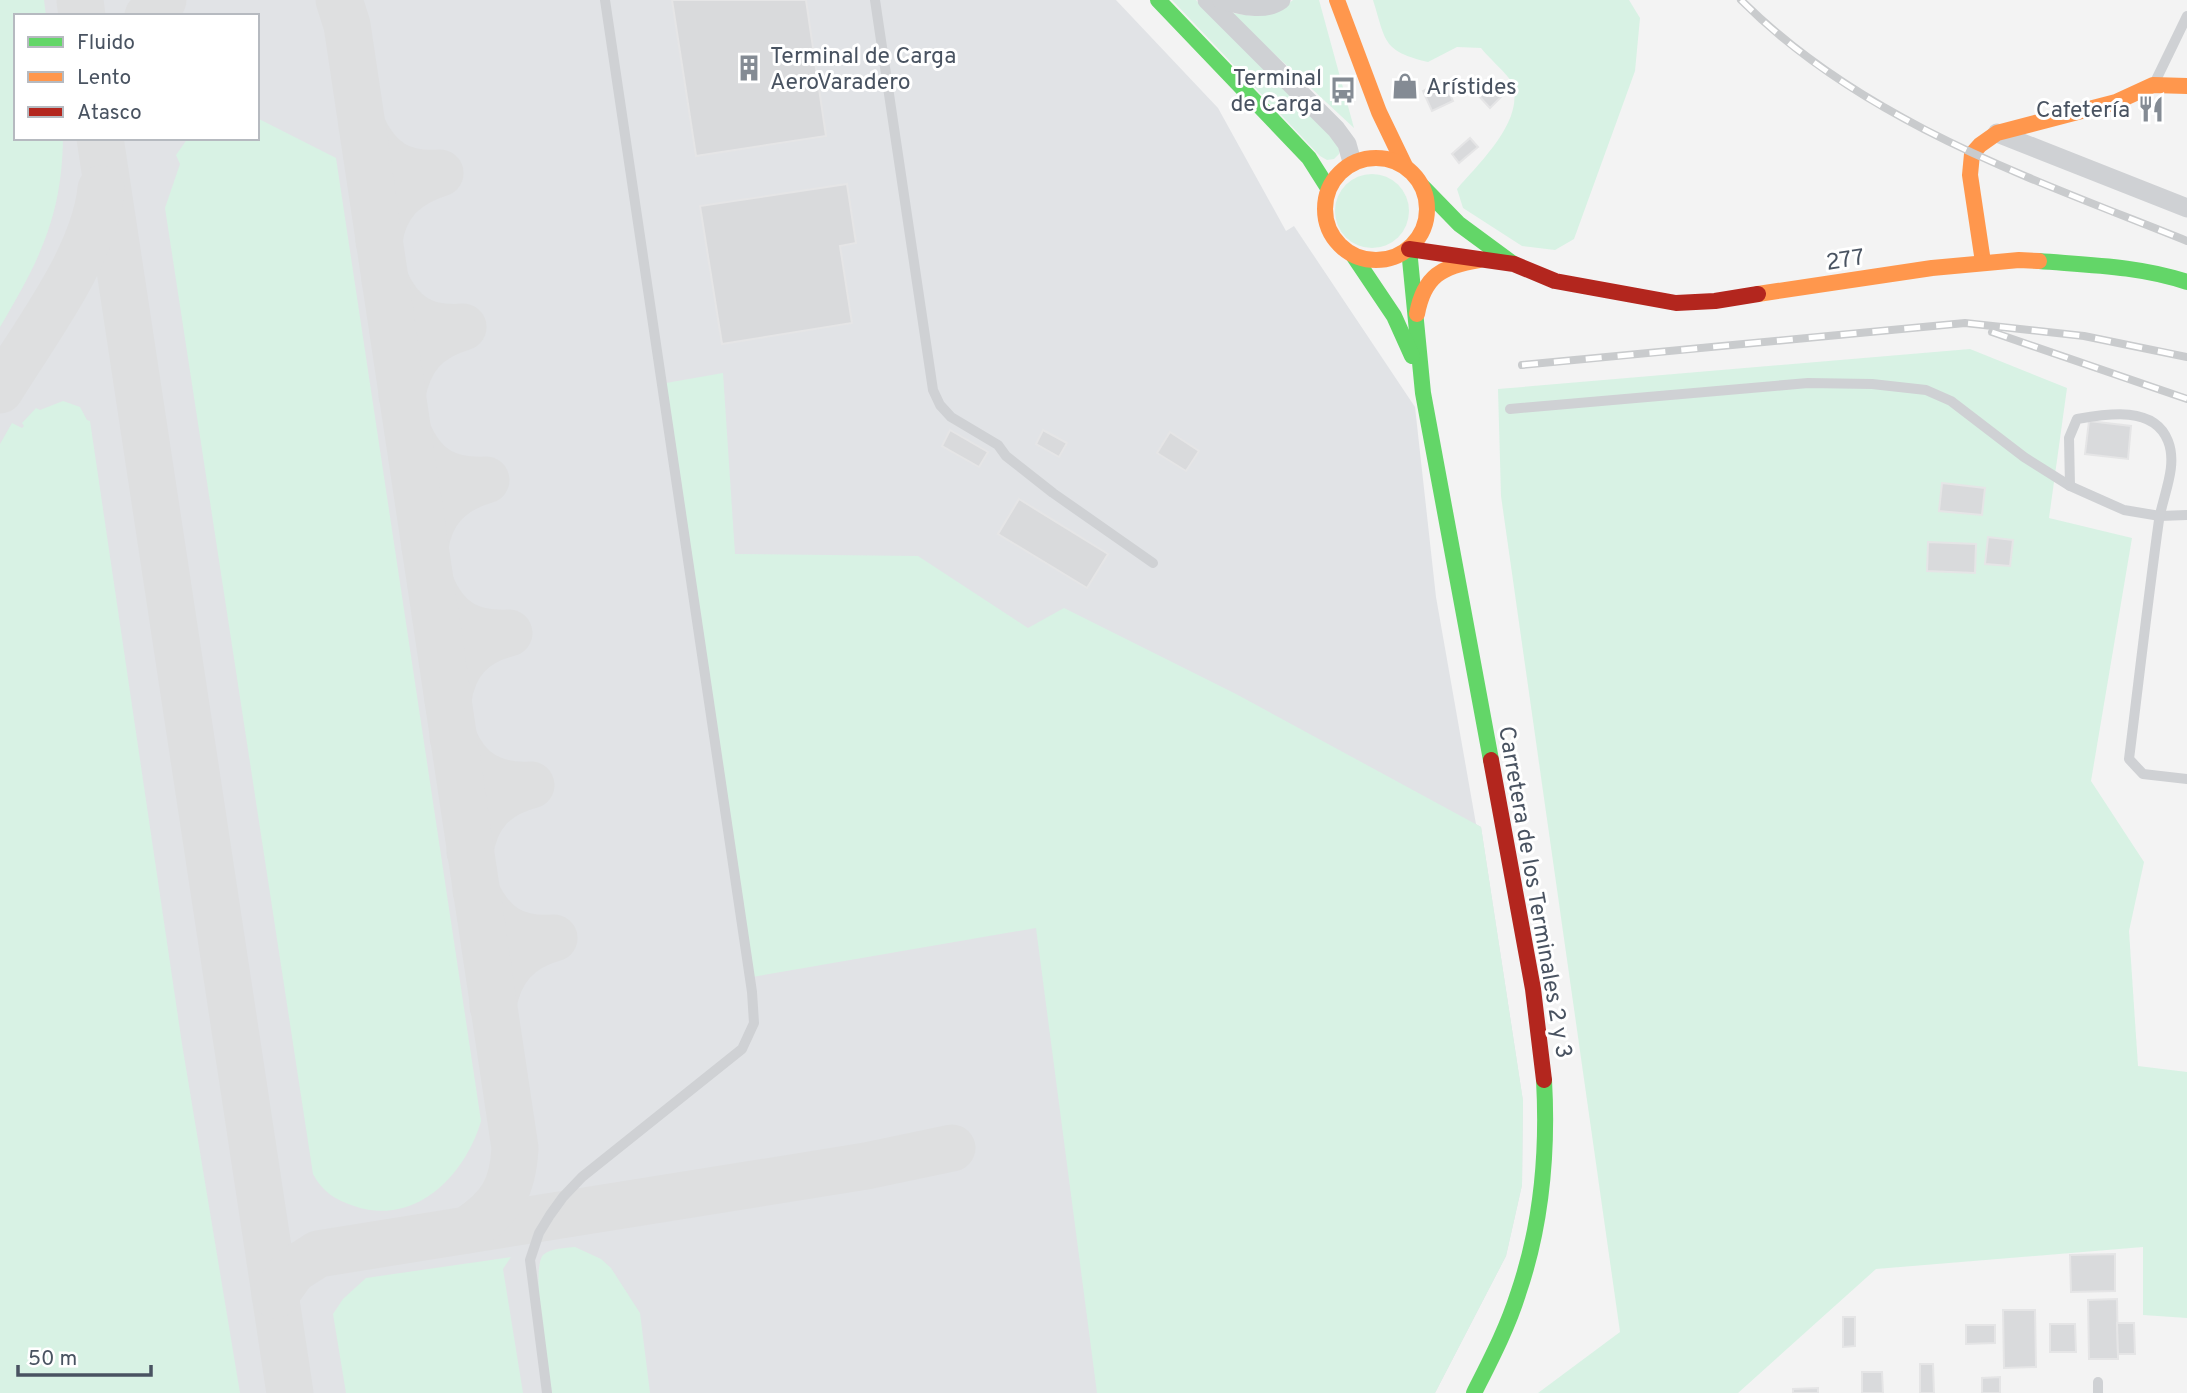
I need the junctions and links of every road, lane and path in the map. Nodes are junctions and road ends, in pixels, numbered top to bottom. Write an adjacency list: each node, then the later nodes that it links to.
1 (605, 0): 35 (lane)
2 (875, 0): 32 (lane)
3 (1158, 0): 18 (main road)
4 (1207, 0): 15 (street)
5 (1222, 0): 6 (street)
6 (1281, 0)
7 (1337, 0): 9 (main road)
8 (2187, 16): 10 (lane)
9 (1346, 24): 12 (main road); 16 (main road)
10 (2153, 85): 11 (main road); 13 (main road)
11 (2187, 86)
12 (1360, 108)
13 (1997, 133): 19 (street); 23 (main road)
14 (1362, 141): 15 (main road)
15 (1356, 161): 16 (main road); 18 (main road)
16 (1405, 166): 17 (main road)
17 (1423, 187): 20 (main road); 24 (main road, 277)
18 (1328, 188): 21 (main road)
19 (2187, 208)
20 (1409, 249): 21 (main road); 22 (main road, 277); 26 (main road, Carretera de los Terminales 2 y 3)
21 (1353, 255): 27 (main road, Carretera de los Terminales 2 y 3)
22 (1479, 260): 24 (main road, 277); 26 (main road)
23 (1983, 261): 24 (main road, 277); 25 (main road, 277)
24 (1514, 264)
25 (2187, 282)
26 (1416, 322): 27 (main road, Carretera de los Terminales 2 y 3)
27 (1423, 393): 36 (main road, Carretera de los Terminales 2 y 3)
28 (1510, 409): 29 (lane)
29 (2070, 486): 31 (lane); 31 (lane)
30 (2187, 514): 31 (lane)
31 (2160, 516): 33 (lane)
32 (1153, 564)
33 (2187, 779)
34 (2098, 1382): 37 (lane)
35 (547, 1393)
36 (1474, 1393)
37 (2098, 1393)

